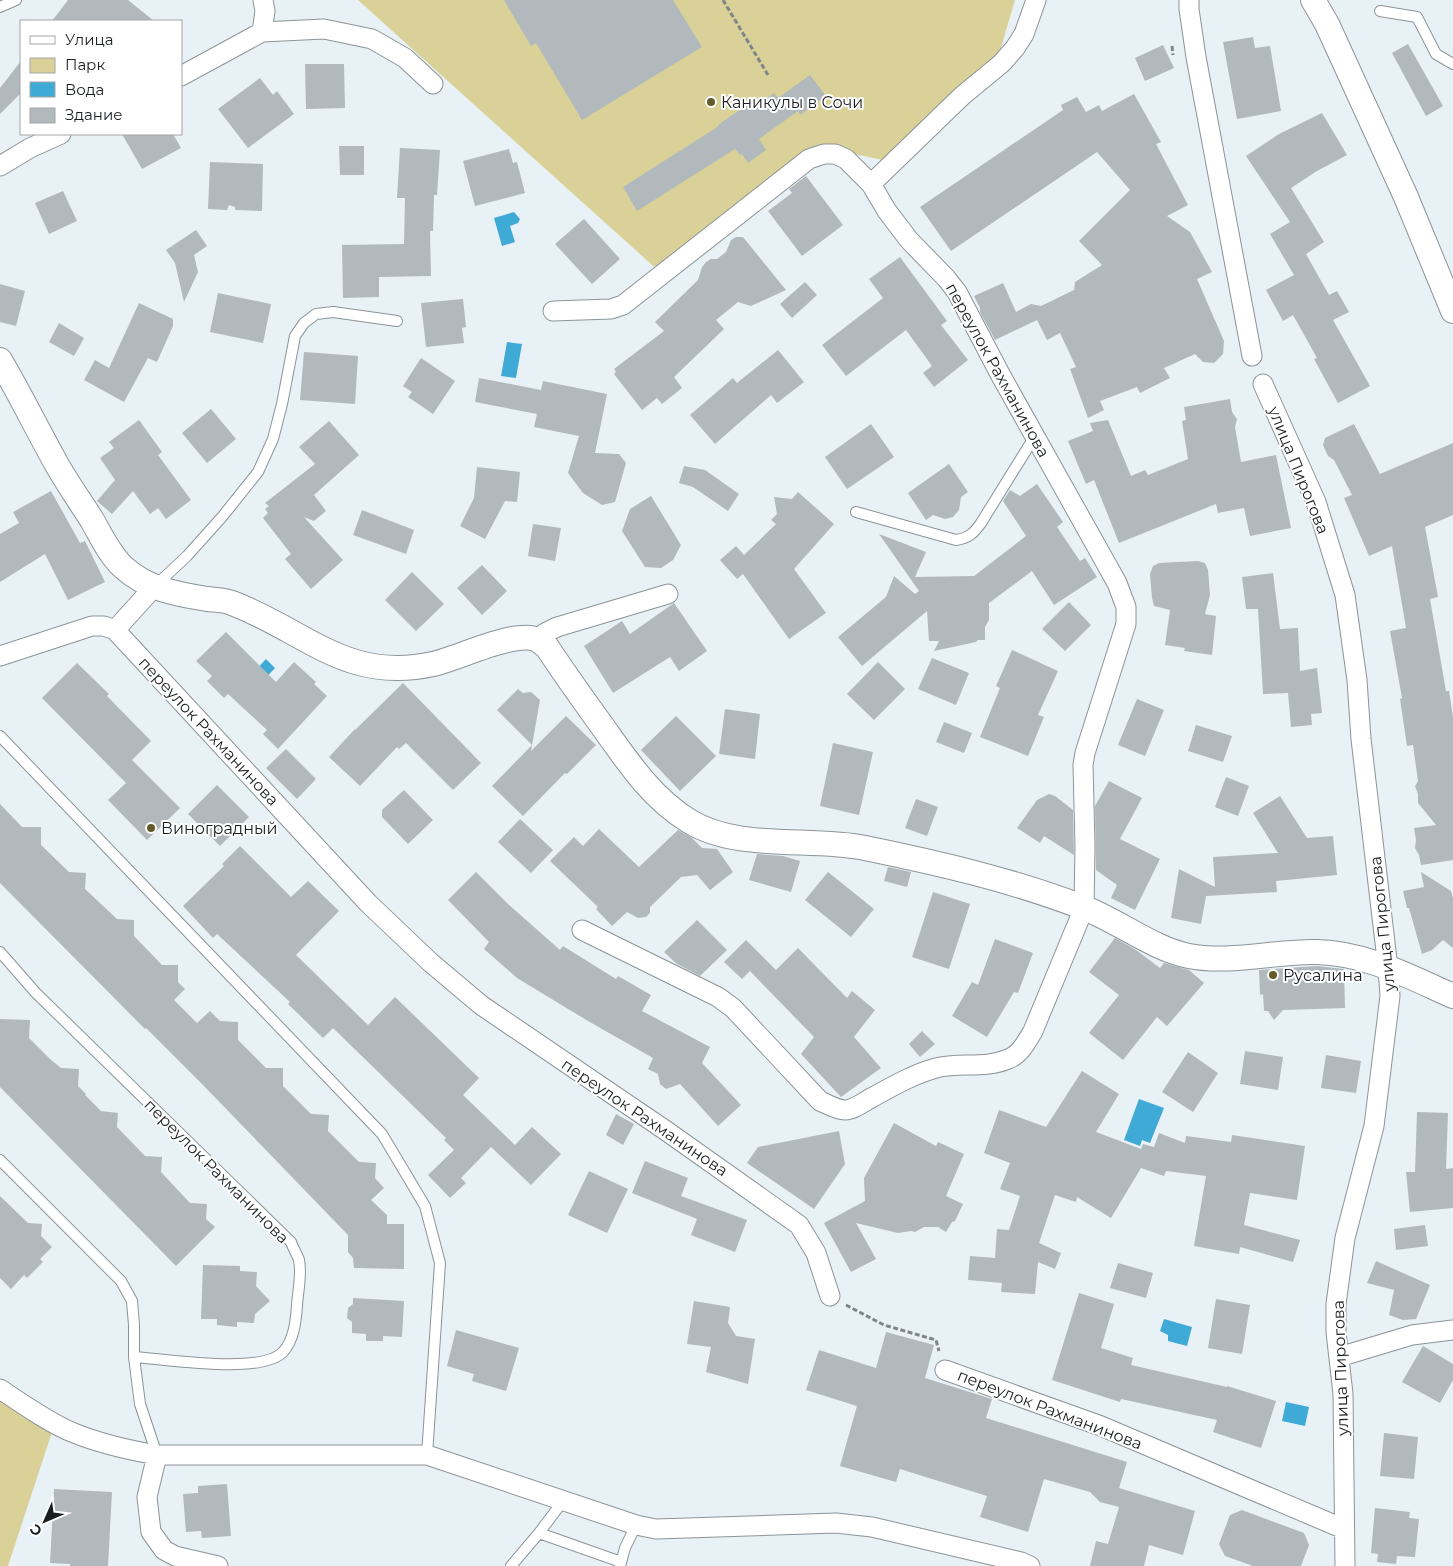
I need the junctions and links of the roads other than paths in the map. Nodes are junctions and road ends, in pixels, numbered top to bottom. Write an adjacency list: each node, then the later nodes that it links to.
1 (16, 0): 6 (lane)
2 (263, 0): 8 (street)
3 (1036, 0): 14 (street)
4 (1189, 0): 18 (street)
5 (1313, 0): 16 (street)
6 (0, 7)
7 (1380, 11): 9 (lane)
8 (262, 32): 10 (street); 11 (street)
9 (1453, 64)
10 (182, 75)
11 (433, 84)
12 (59, 135): 13 (street)
13 (0, 166)
14 (871, 184): 15 (street, переулок Рахманинова); 21 (street, переулок Рахманинова)
15 (553, 311)
16 (1453, 311)
17 (397, 320): 23 (lane)
18 (1252, 356)
19 (0, 360): 23 (street)
20 (1263, 384): 32 (street, улица Пирогова)
21 (1035, 436): 22 (lane); 29 (street, переулок Рахманинова)
22 (856, 512)
23 (154, 587): 25 (street); 26 (street)
24 (668, 594): 26 (street)
25 (115, 630): 27 (street); 35 (street, переулок Рахманинова)
26 (537, 640): 29 (street)
27 (0, 656)
28 (0, 736): 42 (lane)
29 (1084, 908): 30 (street, переулок Рахманинова); 32 (street)
30 (582, 930)
31 (0, 952): 37 (lane, переулок Рахманинова)
32 (1388, 968): 33 (street); 38 (street, улица Пирогова)
33 (1453, 996)
34 (0, 1160): 37 (lane)
35 (830, 1296)
36 (1453, 1330): 38 (street)
37 (134, 1357): 41 (lane)
38 (1339, 1357): 45 (street, улица Пирогова)
39 (945, 1370): 45 (street, переулок Рахманинова)
40 (0, 1389): 41 (street)
41 (157, 1455): 42 (street); 48 (street)
42 (427, 1455): 43 (street)
43 (563, 1501): 44 (street); 46 (lane)
44 (636, 1525): 47 (lane); 50 (street)
45 (1344, 1529): 51 (street, улица Пирогова)
46 (539, 1533): 47 (lane); 49 (lane)
47 (621, 1564)
48 (218, 1566)
49 (511, 1566)
50 (1030, 1566)
51 (1345, 1566)

